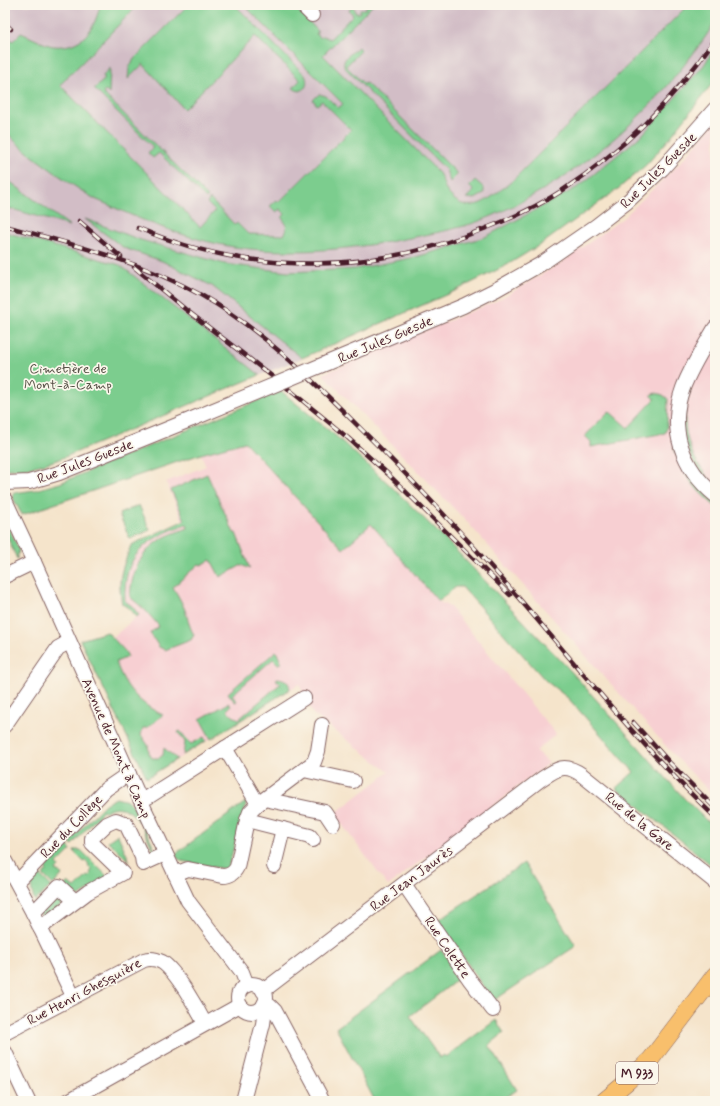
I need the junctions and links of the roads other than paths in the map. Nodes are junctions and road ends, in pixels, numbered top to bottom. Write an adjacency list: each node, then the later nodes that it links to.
1 (302, 5): 2 (street)
2 (312, 15)
3 (715, 109): 5 (street, Rue Jules Guesde, bridge)
4 (715, 328): 6 (street)
5 (5, 483)
6 (715, 495)
7 (5, 500): 8 (street, Avenue de Mont à Camp)
8 (34, 562): 9 (street); 10 (street, Avenue de Mont à Camp)
9 (5, 576)
10 (69, 642): 12 (street); 17 (street, Avenue de Mont à Camp)
11 (304, 698): 14 (street)
12 (5, 725)
13 (322, 725): 16 (street)
14 (225, 748): 19 (street); 20 (street)
15 (561, 768): 32 (street, Rue de la Gare); 33 (street, Rue Jean Jaurès)
16 (304, 770): 18 (street); 20 (street)
17 (129, 774): 19 (street, Avenue de Mont à Camp); 31 (street, Rue du Collège)
18 (353, 782)
19 (141, 800): 25 (street, Avenue de Mont à Camp)
20 (262, 801): 21 (street); 22 (street)
21 (247, 820): 23 (street); 30 (street)
22 (333, 824)
23 (283, 829): 24 (street); 28 (street)
24 (313, 840)
25 (165, 854): 27 (street); 30 (street, Avenue de Mont à Camp)
26 (5, 861): 31 (street)
27 (143, 864): 29 (street); 29 (street)
28 (274, 866)
29 (123, 873): 34 (street)
30 (175, 874): 38 (street, Avenue de Mont à Camp)
31 (16, 880): 35 (street)
32 (715, 882)
33 (404, 884): 41 (street, Rue Jean Jaurès); 43 (street, Rue Colette)
34 (75, 902): 35 (street); 36 (street)
35 (33, 913): 36 (street)
36 (40, 928): 40 (street)
37 (715, 975): 53 (main road, M 933)
38 (247, 985): 41 (street); 42 (street)
39 (715, 990): 53 (main road, M 933)
40 (73, 996): 44 (street, Rue Henri Ghesquière); 47 (street, Rue Henri Ghesquière)
41 (263, 1002): 42 (street); 45 (street); 46 (street)
42 (240, 1005): 44 (street)
43 (493, 1010)
44 (205, 1024): 50 (street)
45 (263, 1024): 46 (street); 51 (street)
46 (283, 1024): 52 (street)
47 (5, 1033)
48 (5, 1052): 49 (street)
49 (28, 1101)
50 (68, 1101)
51 (243, 1101)
52 (323, 1101)
53 (609, 1101)

